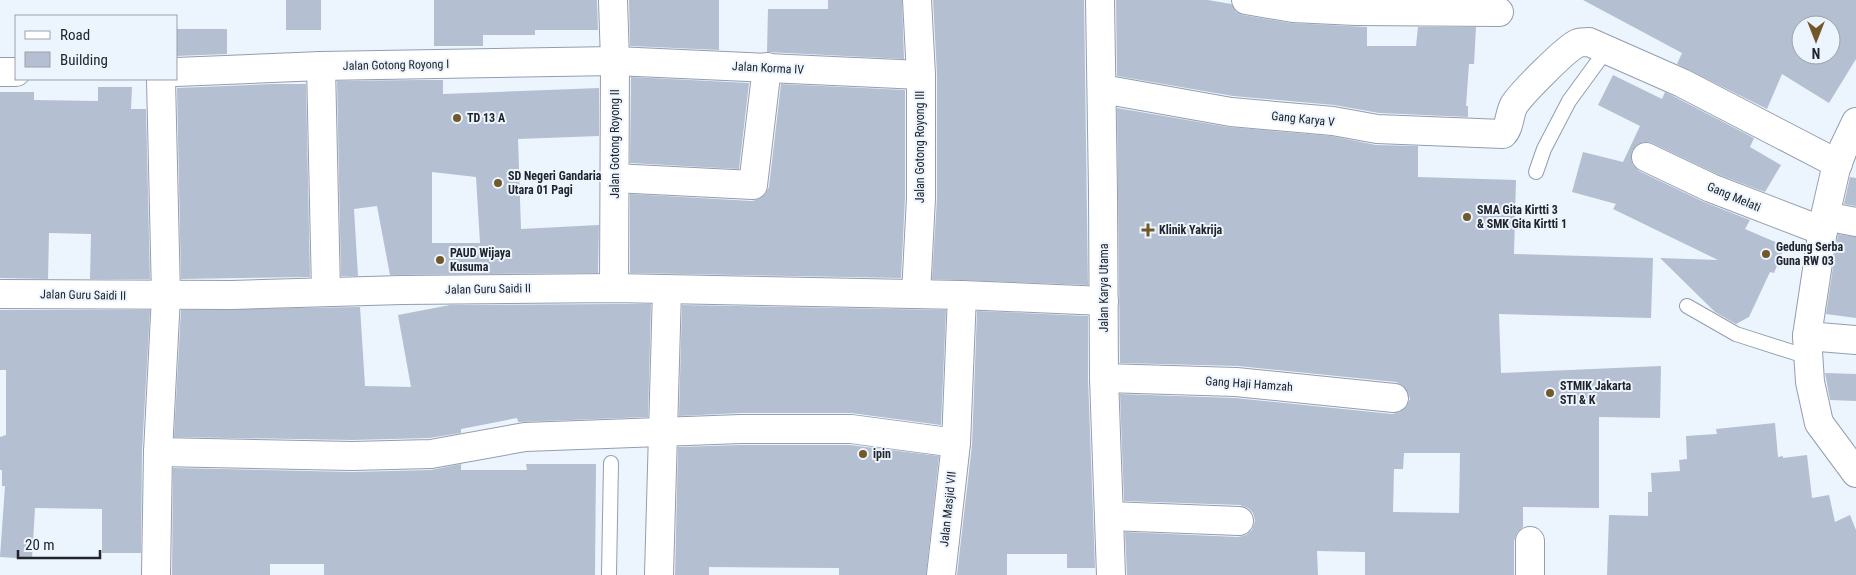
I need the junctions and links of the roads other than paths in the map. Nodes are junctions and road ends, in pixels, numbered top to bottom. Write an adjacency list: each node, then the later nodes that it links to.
1 (613, 0): 7 (street, Jalan Gotong Royong II)
2 (917, 0): 13 (street, Jalan Gotong Royong III)
3 (1100, 0): 15 (street, Jalan Karya Utama)
4 (1246, 0): 5 (street)
5 (1499, 12)
6 (1607, 49): 15 (street, Gang Karya V); 18 (street); 19 (lane)
7 (615, 61): 8 (street, Jalan Gotong Royong I); 9 (street, Jalan Korma IV); 20 (street, Jalan Gotong Royong II)
8 (320, 66): 12 (street, Jalan Gotong Royong I); 25 (street)
9 (767, 67): 13 (street, Jalan Korma IV); 20 (street)
10 (0, 72): 11 (street)
11 (15, 72)
12 (178, 72)
13 (920, 75): 27 (street, Jalan Gotong Royong III)
14 (162, 80): 29 (street)
15 (1102, 89): 30 (street, Jalan Karya Utama)
16 (1856, 122): 18 (street)
17 (1646, 157): 22 (street, Gang Melati)
18 (1838, 164): 22 (street)
19 (1536, 172)
20 (614, 178): 23 (street, Jalan Gotong Royong II)
21 (1856, 222): 22 (street, Gang Melati)
22 (1824, 223): 33 (street)
23 (614, 288): 24 (street, Jalan Guru Saidi II); 25 (street, Jalan Guru Saidi II)
24 (667, 290): 27 (street, Jalan Guru Saidi II); 36 (street)
25 (326, 292): 29 (street, Jalan Guru Saidi II)
26 (0, 294): 29 (street, Jalan Guru Saidi II)
27 (916, 294): 28 (street, Jalan Guru Saidi II)
28 (962, 295): 30 (street, Jalan Guru Saidi II); 37 (street, Jalan Masjid VII)
29 (166, 296): 38 (street)
30 (1104, 301): 34 (street, Jalan Karya Utama)
31 (1687, 306): 33 (lane)
32 (1856, 340): 33 (street)
33 (1808, 347): 40 (street)
34 (1104, 378): 35 (street, Gang Haji Hamzah); 41 (street, Jalan Karya Utama)
35 (1394, 398)
36 (663, 432): 37 (street); 38 (street); 46 (street)
37 (956, 443): 47 (street, Jalan Masjid VII)
38 (158, 452): 44 (street)
39 (611, 463): 45 (lane)
40 (1856, 473)
41 (1108, 516): 42 (street); 48 (street, Jalan Karya Utama)
42 (1239, 521)
43 (1530, 541): 49 (street)
44 (156, 575)
45 (609, 575)
46 (658, 575)
47 (941, 575)
48 (1111, 575)
49 (1530, 575)

